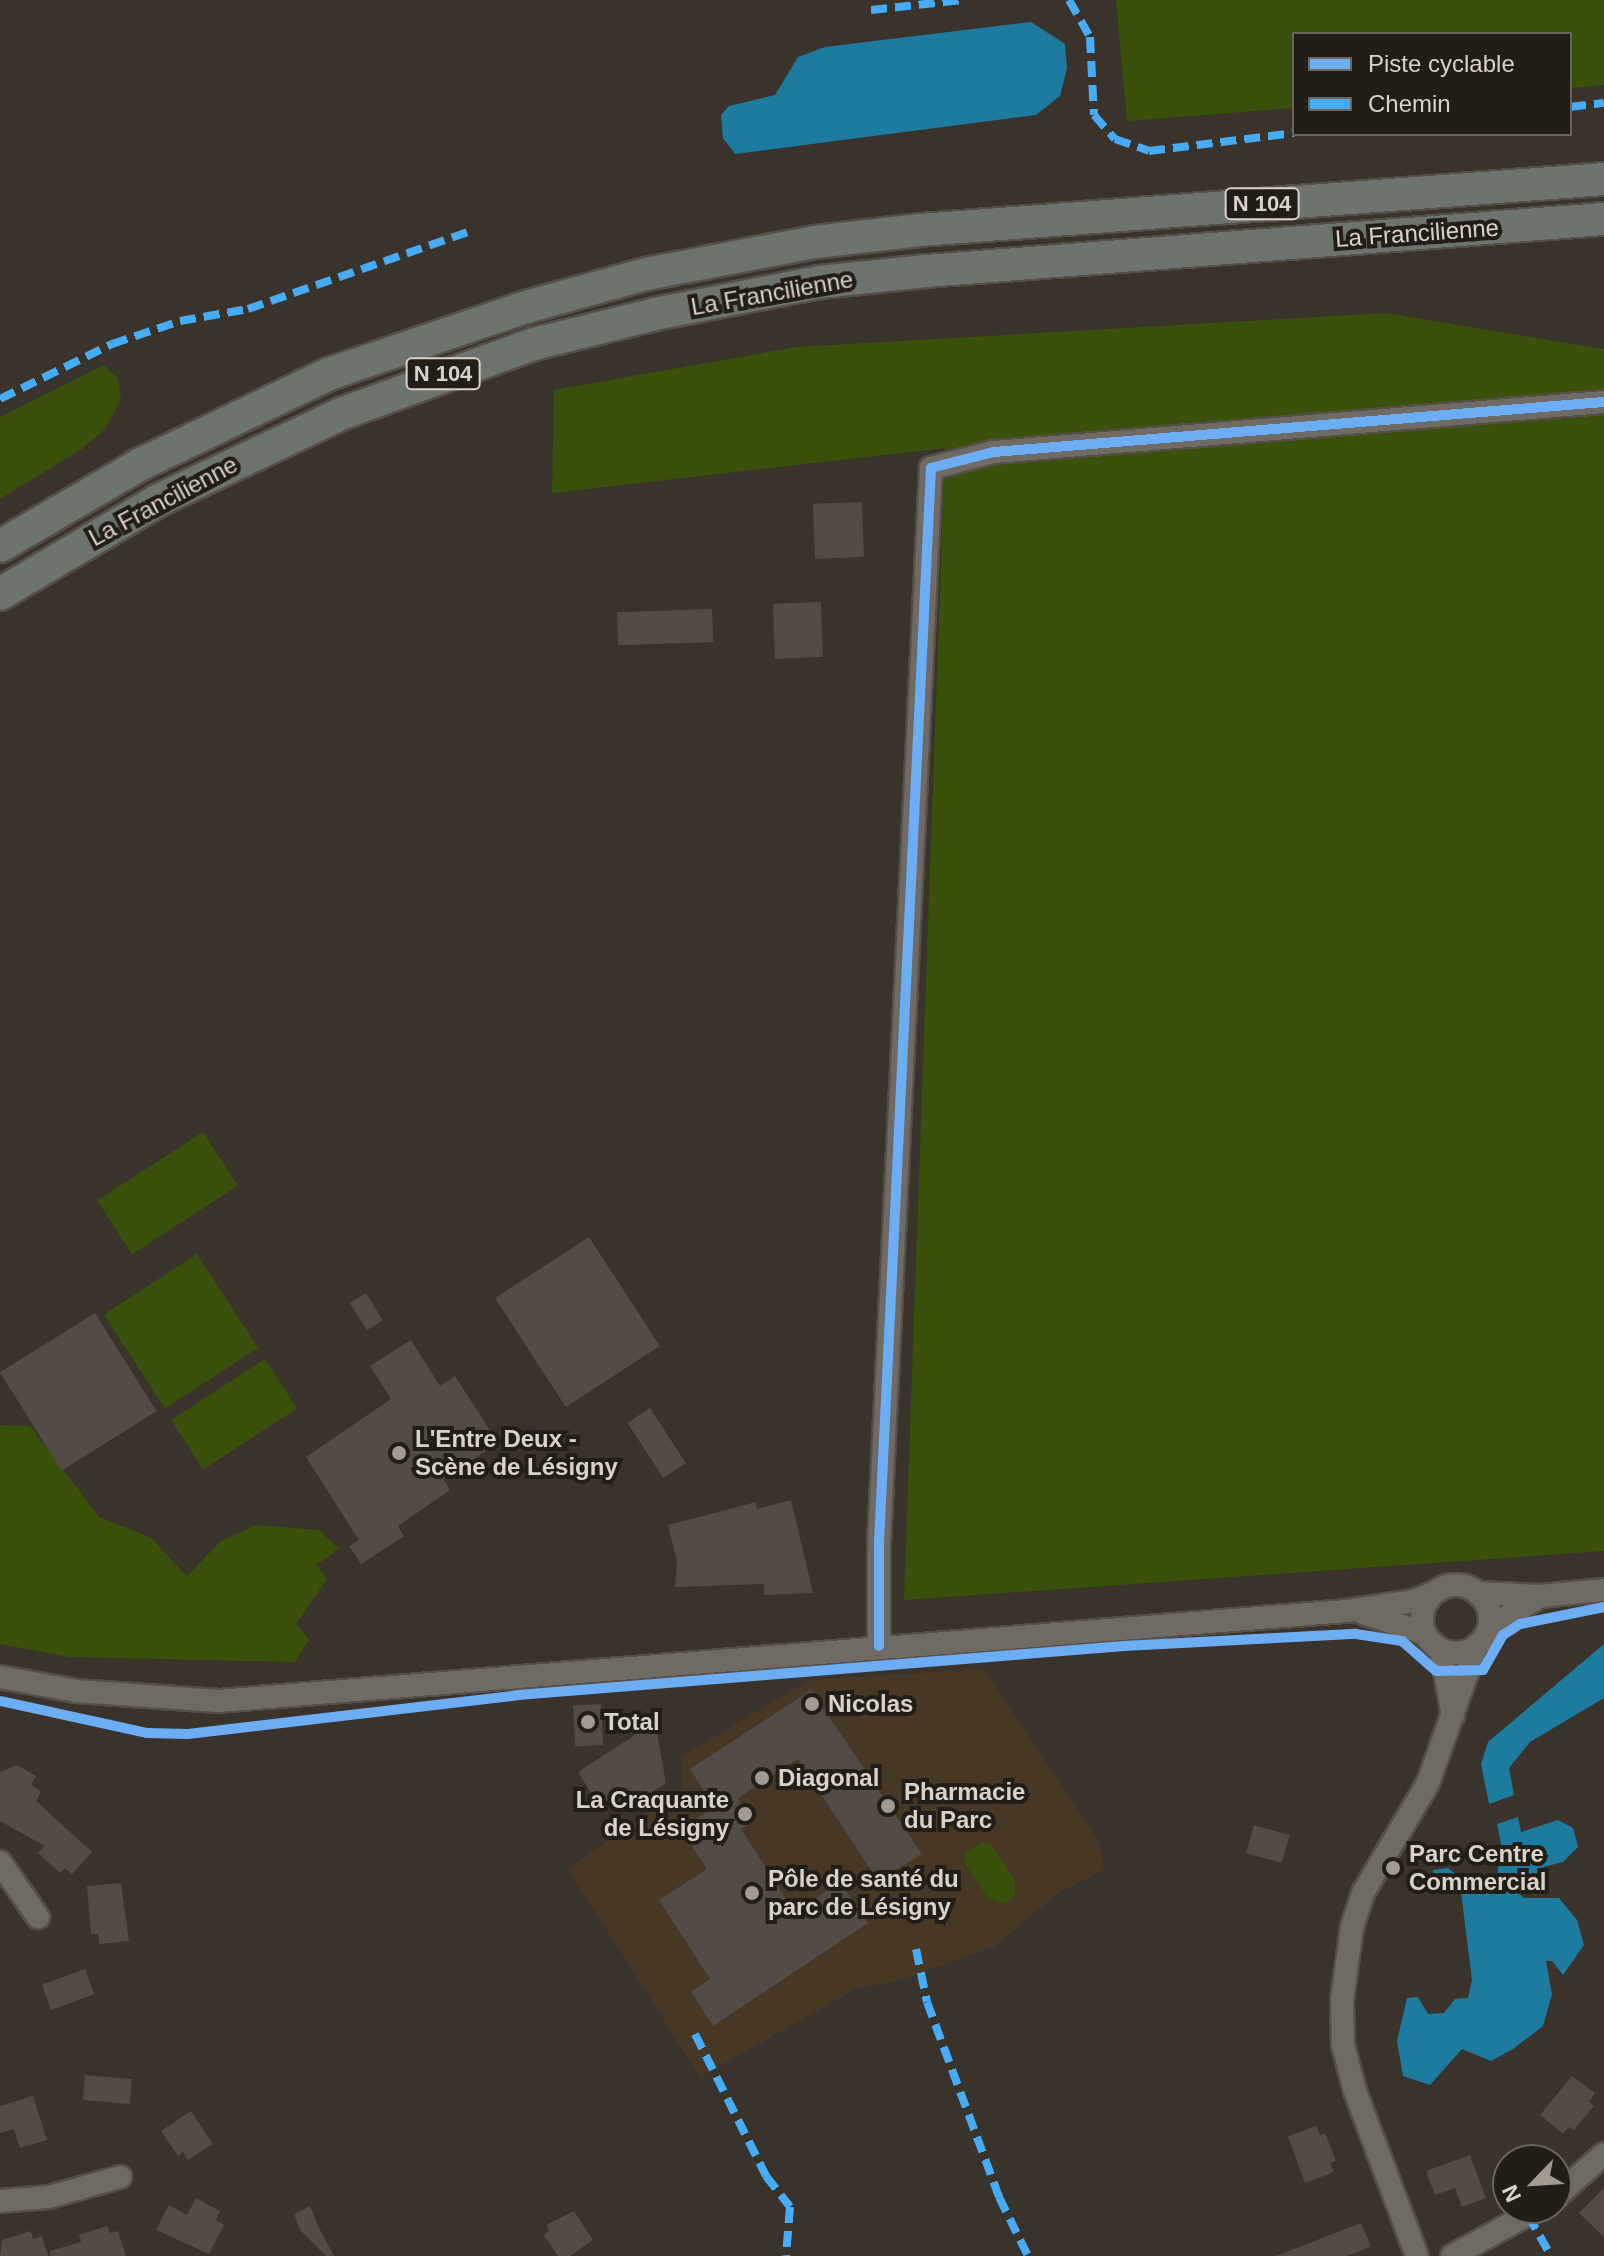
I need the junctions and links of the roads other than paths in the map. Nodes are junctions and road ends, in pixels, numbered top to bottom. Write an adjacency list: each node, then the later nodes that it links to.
1 (1604, 179): 4 (highway, La Francilienne / N 104)
2 (1604, 219): 5 (highway, La Francilienne / N 104)
3 (1604, 402): 13 (street)
4 (0, 546)
5 (0, 594)
6 (1604, 1590): 9 (street)
7 (1435, 1592): 8 (street); 10 (street); 11 (street)
8 (1478, 1593): 9 (street); 12 (street)
9 (1540, 1596): 12 (street)
10 (1346, 1611): 11 (street); 13 (street)
11 (1424, 1633): 14 (street)
12 (1483, 1637): 14 (street); 16 (street)
13 (879, 1646): 15 (street)
14 (1441, 1650): 16 (street)
15 (0, 1677)
16 (1453, 1717): 24 (street)
17 (0, 1862): 18 (street)
18 (38, 1917)
19 (1604, 2154): 21 (street)
20 (120, 2177): 22 (street)
21 (1572, 2183)
22 (0, 2201)
23 (1511, 2224): 25 (street)
24 (1417, 2256)
25 (1452, 2256)

